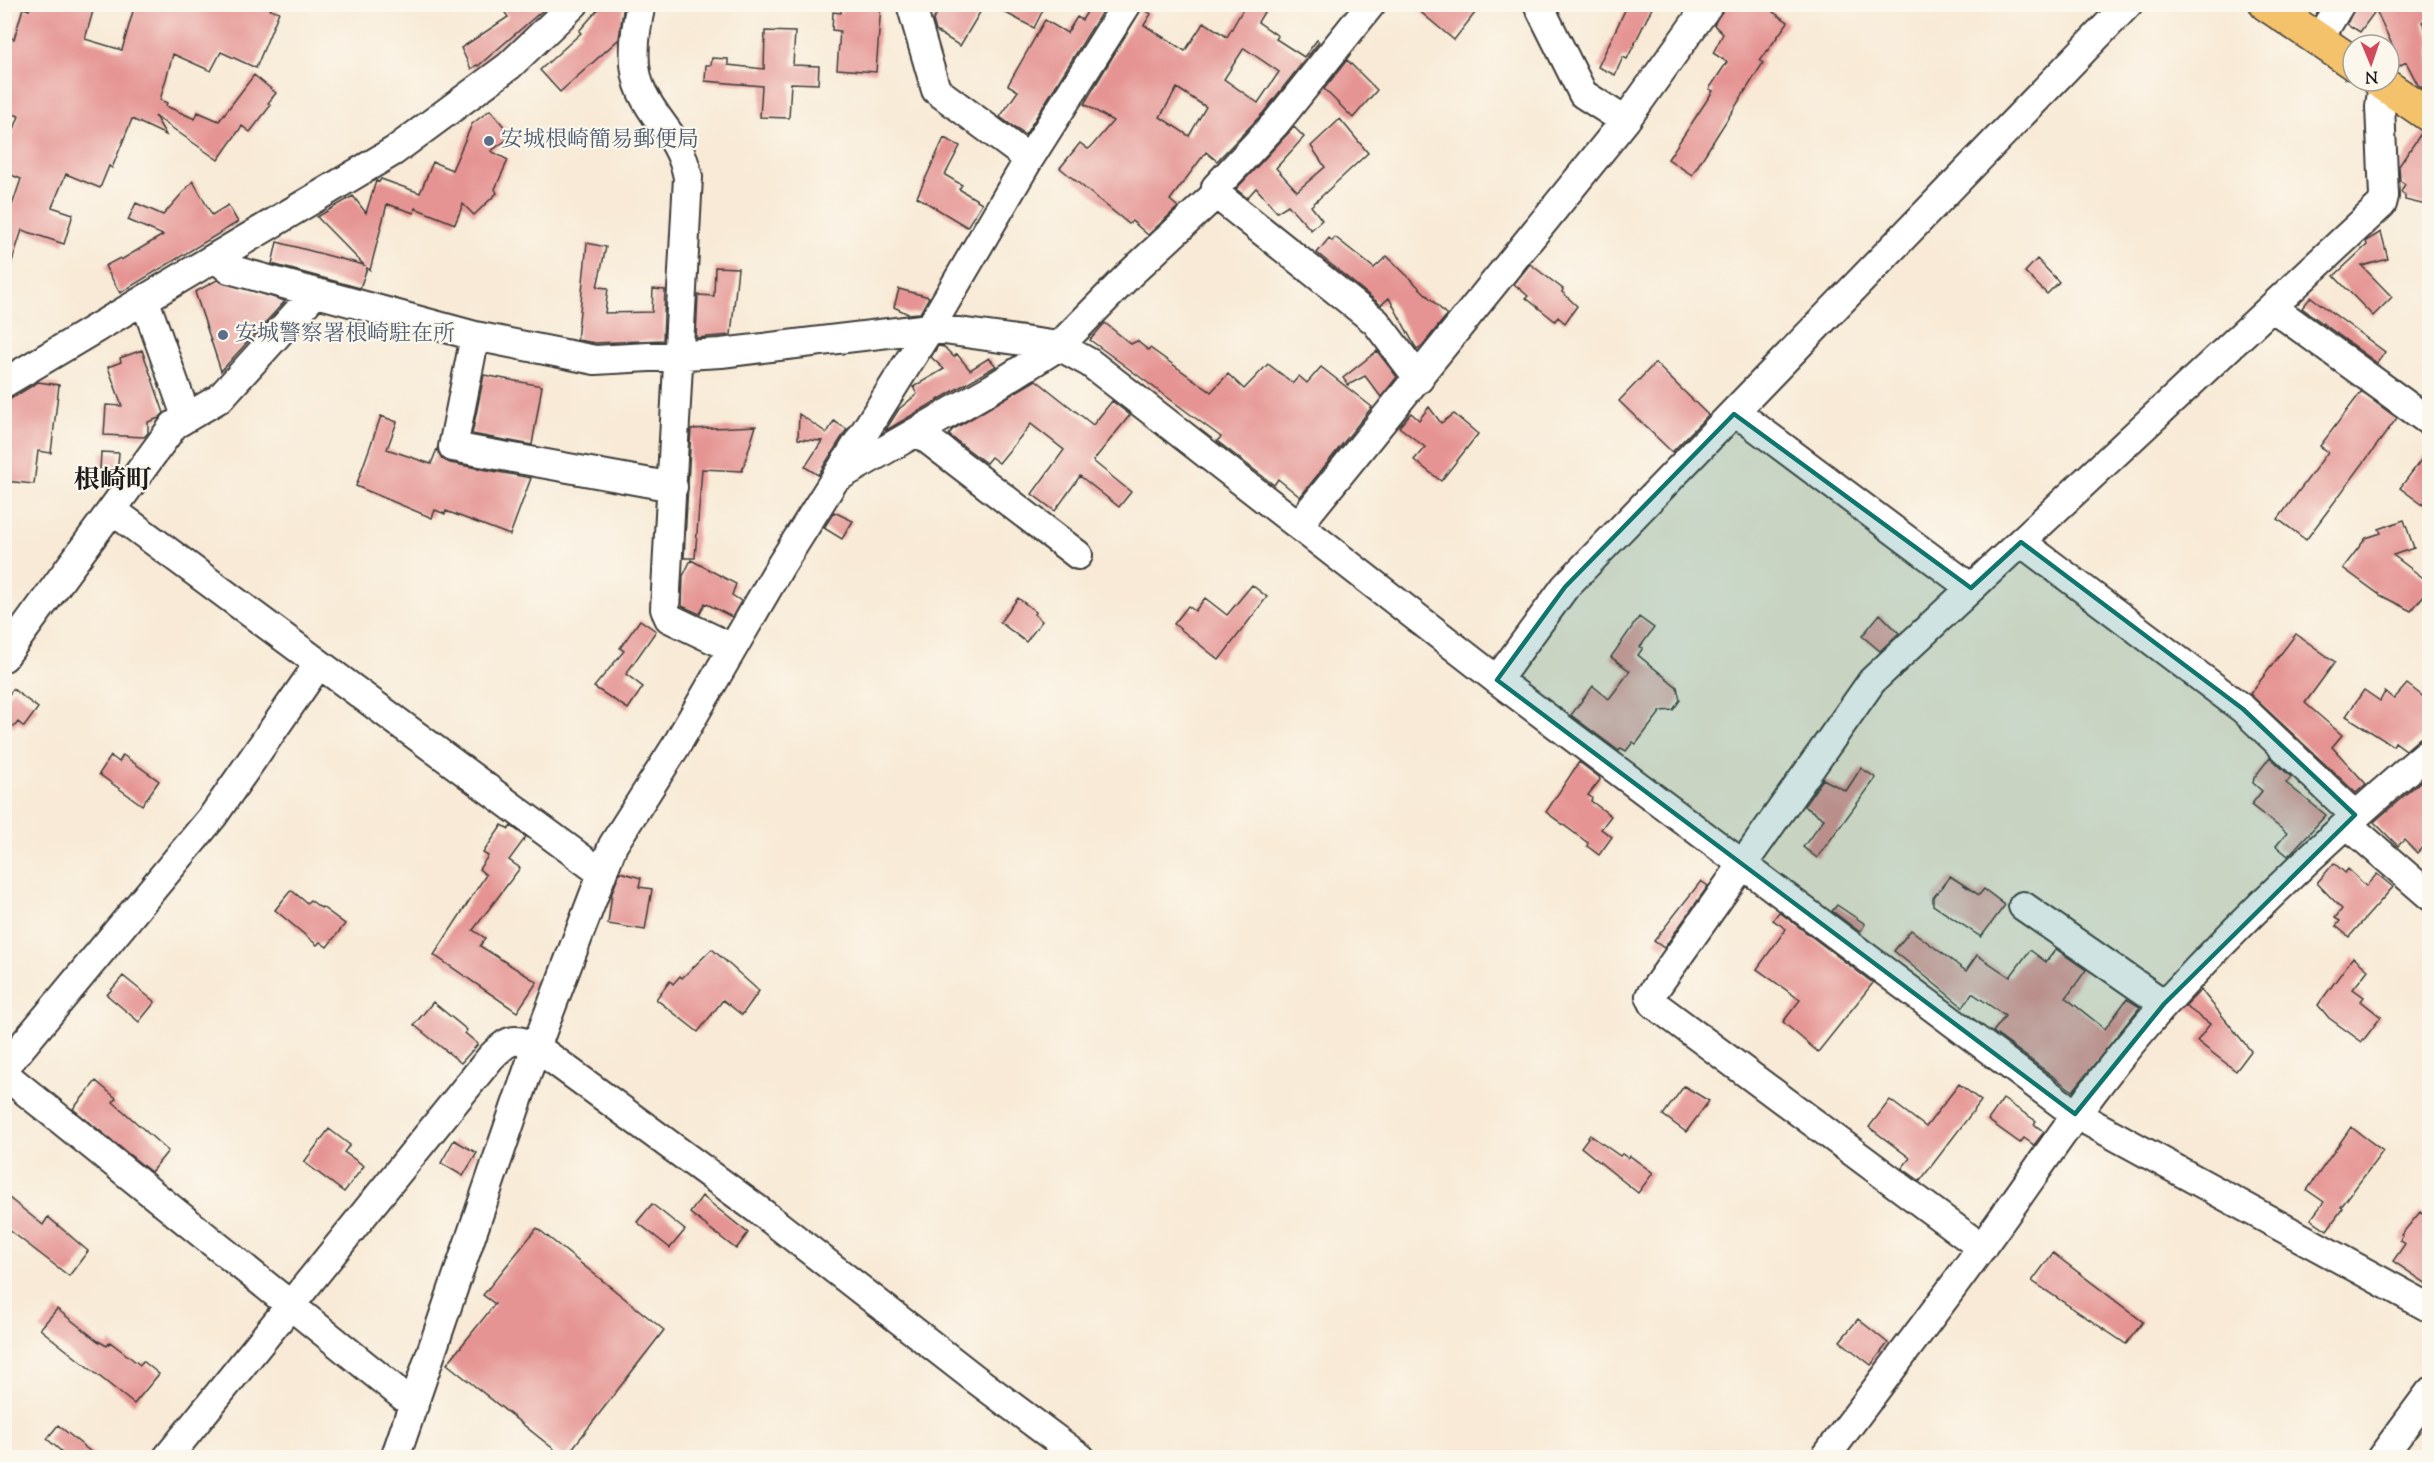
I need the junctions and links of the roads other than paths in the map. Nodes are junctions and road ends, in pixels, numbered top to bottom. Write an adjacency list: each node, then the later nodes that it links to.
1 (574, 4): 19 (street)
2 (641, 4): 26 (street)
3 (910, 4): 17 (street)
4 (1127, 4): 17 (street)
5 (1371, 4): 18 (street)
6 (1538, 4): 16 (street)
7 (1709, 4): 16 (street)
8 (2128, 4): 29 (street)
9 (2266, 4): 11 (main road)
10 (2340, 4): 11 (street)
11 (2319, 39): 12 (main road)
12 (2341, 55)
13 (2381, 93): 22 (street)
14 (2397, 93): 15 (main road)
15 (2430, 116)
16 (1625, 121): 27 (street)
17 (1029, 159): 23 (street)
18 (1216, 194): 25 (street); 27 (street)
19 (216, 258): 20 (street); 21 (street)
20 (315, 293): 24 (street); 30 (street)
21 (145, 301): 28 (street); 30 (street)
22 (2272, 307): 31 (street); 37 (street)
23 (930, 328): 25 (street); 26 (street); 33 (street)
24 (475, 336): 26 (street); 34 (street)
25 (1059, 346): 32 (street); 36 (street)
26 (680, 357): 34 (street)
27 (1419, 379): 36 (street)
28 (4, 383)
29 (1734, 414): 39 (street); 43 (street)
30 (186, 416): 35 (street)
31 (2430, 422)
32 (918, 432): 33 (street); 38 (street)
33 (836, 478): 40 (street)
34 (673, 487): 40 (street)
35 (112, 510): 41 (street); 42 (street)
36 (1300, 524): 43 (street)
37 (2021, 542): 39 (street); 45 (street)
38 (1078, 555)
39 (1971, 588): 46 (street)
40 (732, 648): 47 (street)
41 (4, 657)
42 (318, 665): 47 (street); 52 (street)
43 (1497, 680): 46 (street)
44 (2430, 752): 45 (street)
45 (2351, 819): 48 (street); 50 (street)
46 (1743, 862): 54 (street); 55 (street)
47 (600, 872): 51 (street)
48 (2430, 896)
49 (2023, 906): 50 (street)
50 (2164, 1004): 54 (street)
51 (536, 1047): 56 (street); 59 (street); 62 (street)
52 (4, 1068)
53 (4, 1074): 56 (street)
54 (2075, 1114): 55 (street); 57 (street)
55 (1982, 1248): 63 (street)
56 (290, 1306): 59 (street); 60 (street)
57 (2430, 1308)
58 (2430, 1392): 64 (street)
59 (414, 1405): 61 (street)
60 (167, 1458)
61 (395, 1458)
62 (1081, 1458)
63 (1825, 1458)
64 (2380, 1458)

